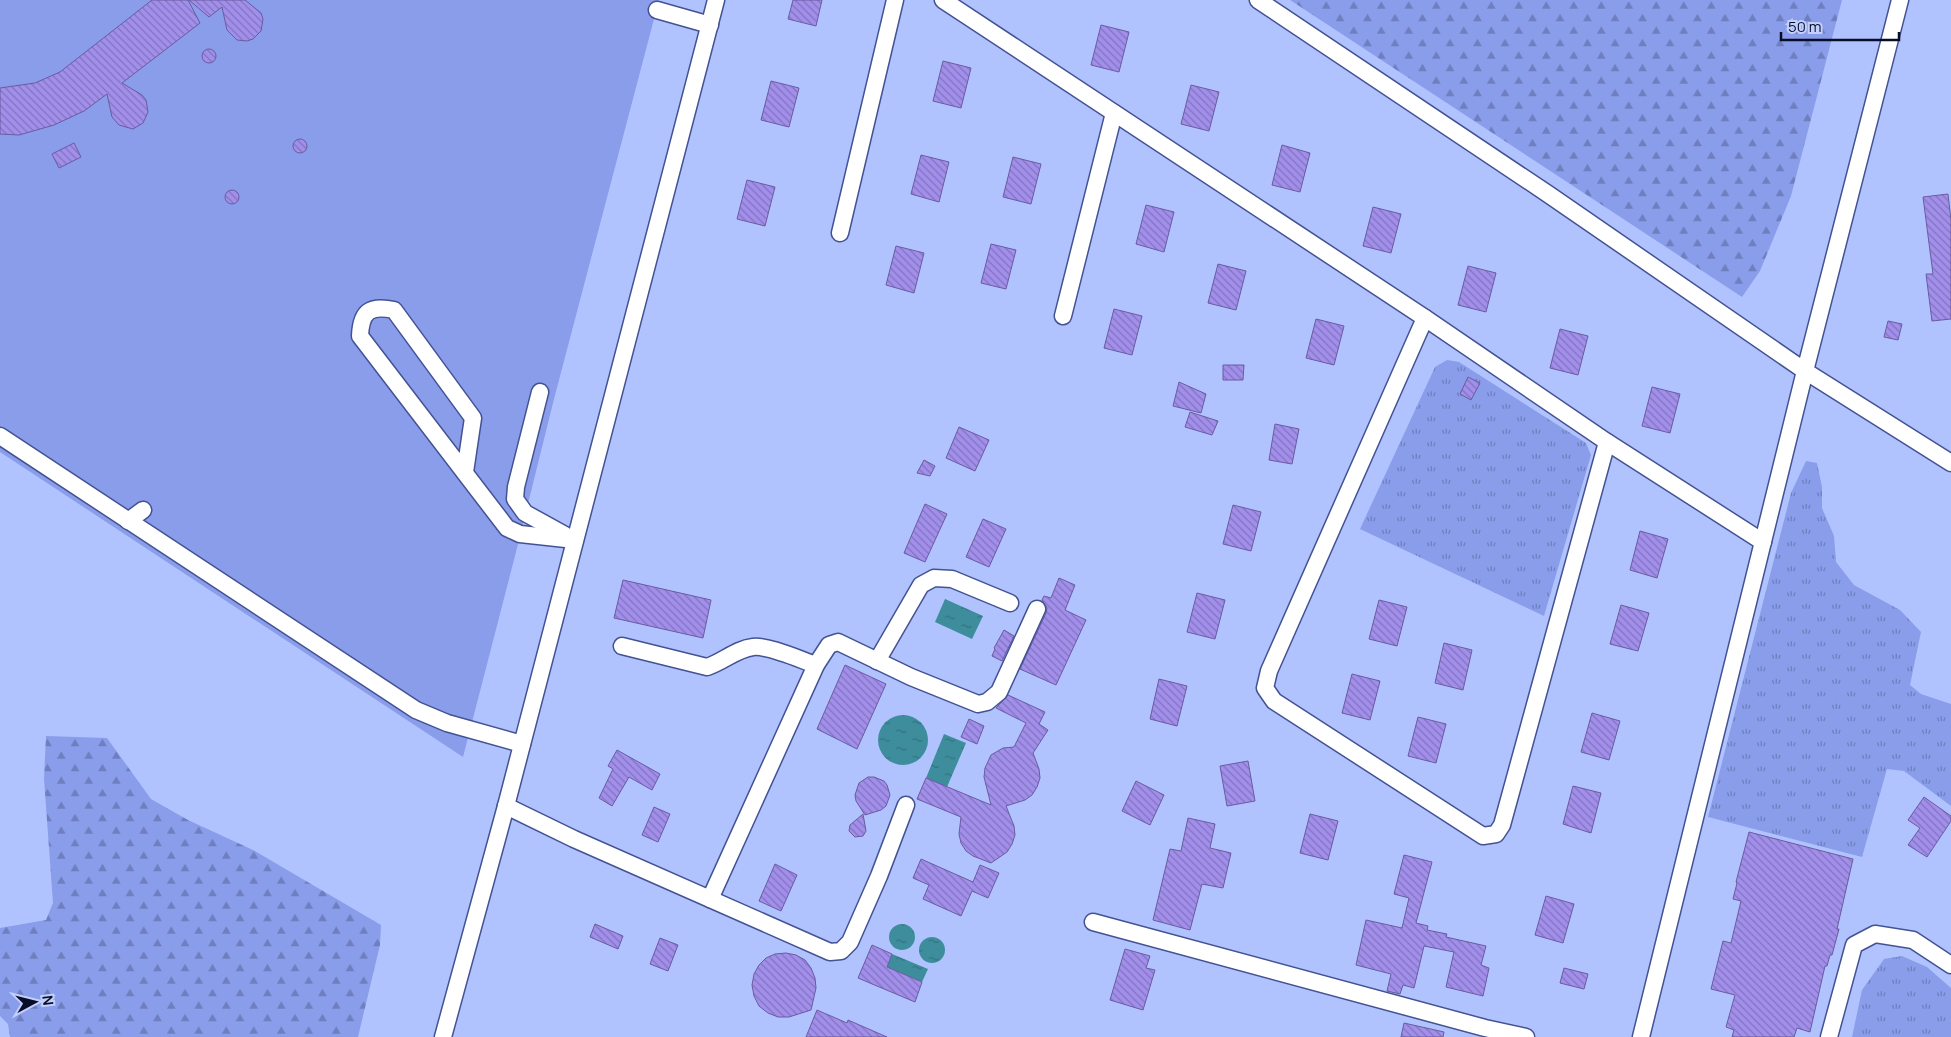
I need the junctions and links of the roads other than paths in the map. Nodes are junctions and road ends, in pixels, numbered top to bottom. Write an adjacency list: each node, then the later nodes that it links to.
1 (716, 0): 7 (street)
2 (895, 0): 9 (street)
3 (943, 0): 8 (street)
4 (1258, 0): 12 (street)
5 (1900, 0): 12 (street)
6 (657, 10): 7 (street)
7 (710, 24): 20 (street)
8 (1114, 113): 10 (street); 11 (street)
9 (840, 233)
10 (1063, 316)
11 (1425, 318): 15 (street); 15 (street)
12 (1805, 371): 16 (street); 21 (street)
13 (540, 392): 20 (street)
14 (0, 436): 19 (street)
15 (1607, 442): 21 (street)
16 (1951, 463)
17 (465, 472): 17 (street); 20 (street)
18 (143, 510): 19 (street)
19 (128, 520): 27 (street)
20 (575, 540): 27 (street)
21 (1762, 542): 36 (street)
22 (1010, 603): 25 (street)
23 (1037, 609): 25 (street)
24 (622, 646): 26 (street)
25 (877, 661): 26 (street)
26 (816, 665): 30 (street)
27 (522, 744): 29 (street)
28 (906, 805): 30 (street)
29 (506, 806): 30 (street); 34 (street)
30 (710, 900)
31 (1092, 922): 33 (street)
32 (1951, 966): 37 (street)
33 (1484, 1032): 35 (street)
34 (443, 1037)
35 (1526, 1037)
36 (1641, 1037)
37 (1829, 1037)

